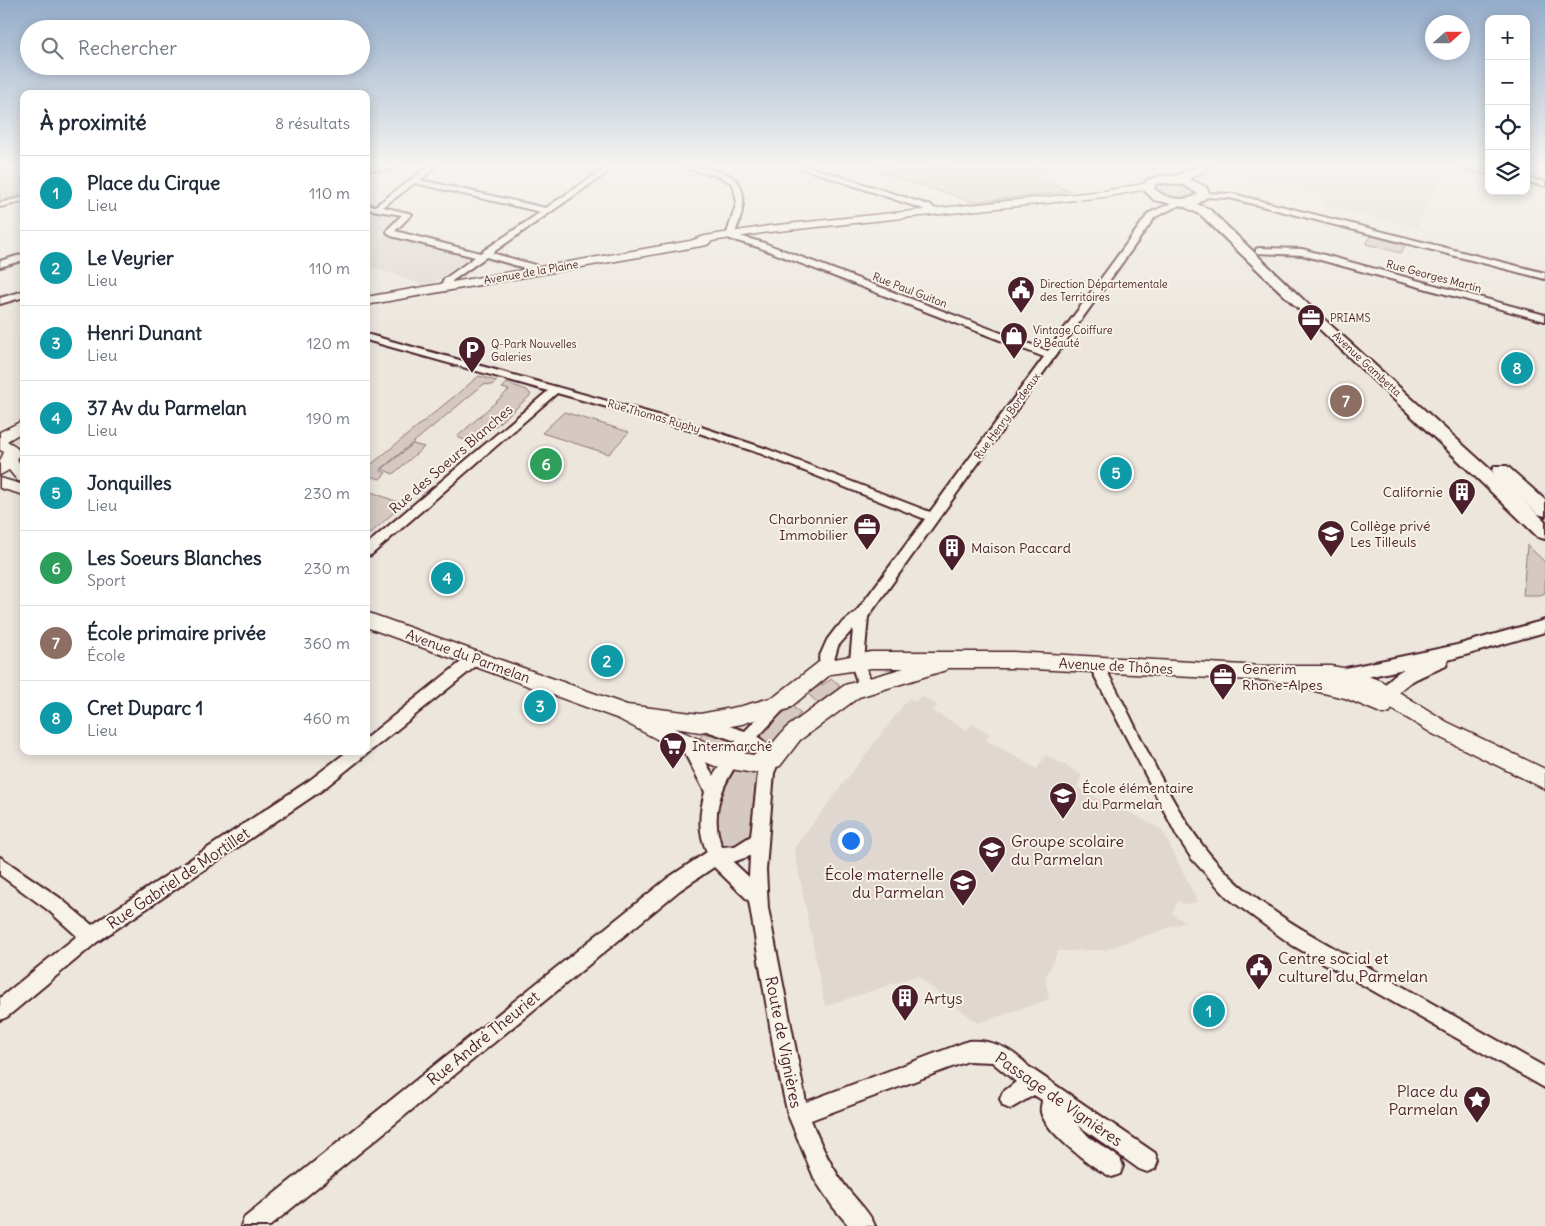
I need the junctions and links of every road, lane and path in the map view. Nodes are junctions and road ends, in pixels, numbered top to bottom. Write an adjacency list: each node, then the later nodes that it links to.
1 (397, 224): 14 (street)
2 (528, 224): 14 (street)
3 (735, 224): 10 (street)
4 (825, 224): 9 (main road, Avenue de la Plaine)
5 (1145, 224): 25 (street, Rue Henry Bordeaux)
6 (1217, 224): 37 (main road, Avenue Gambetta)
7 (1227, 224): 13 (main road, Avenue Gambetta)
8 (1341, 224): 18 (street)
9 (800, 227): 11 (main road, Avenue de la Plaine)
10 (733, 232): 11 (main road, Avenue de la Plaine); 12 (street, Rue Paul Guiton); 17 (main road, Avenue de la Plaine)
11 (749, 233): 12 (street, Rue Paul Guiton)
12 (761, 245): 25 (street, Rue Paul Guiton)
13 (1259, 251): 23 (street, Rue Georges Martin); 35 (main road, Avenue Gambetta)
14 (483, 255): 17 (street); 19 (street)
15 (20, 258): 16 (street)
16 (0, 264)
17 (534, 271): 19 (main road, Avenue de la Plaine)
18 (1545, 276)
19 (447, 287): 21 (main road, Avenue de la Plaine)
20 (20, 295): 22 (street)
21 (370, 300)
22 (0, 301)
23 (1545, 318)
24 (370, 338): 26 (street, Rue Thomas Ruphy)
25 (1051, 356): 36 (street, Rue Henry Bordeaux)
26 (485, 368): 27 (street, Rue Thomas Ruphy)
27 (556, 388): 36 (street, Rue Thomas Ruphy); 38 (street, Rue des Soeurs Blanches)
28 (20, 426): 29 (main road)
29 (0, 439)
30 (20, 441): 31 (main road)
31 (5, 457): 32 (main road)
32 (20, 473)
33 (0, 483): 34 (main road)
34 (20, 489)
35 (1545, 510)
36 (934, 518): 39 (street, Rue Henry Bordeaux)
37 (1545, 532)
38 (370, 549)
39 (861, 616): 44 (street); 47 (street, Rue Henry Bordeaux)
40 (370, 620): 43 (main road, Avenue du Parmelan)
41 (1545, 626): 42 (street)
42 (1457, 652): 49 (street); 51 (street)
43 (476, 658): 53 (main road, Avenue du Parmelan); 57 (street)
44 (857, 661): 45 (main road); 47 (main road); 50 (street)
45 (952, 661): 46 (main road, Avenue de Thônes); 50 (main road, Avenue de Thônes)
46 (1096, 665): 48 (main road, Avenue de Thônes); 70 (street)
47 (826, 667): 52 (main road)
48 (1280, 675): 49 (main road, Avenue de Thônes)
49 (1349, 684): 51 (main road, Avenue de Thônes)
50 (865, 686): 60 (main road, Avenue de Thônes)
51 (1384, 699): 55 (main road, Avenue de Thônes)
52 (781, 703): 54 (main road); 56 (street)
53 (626, 713): 54 (main road); 58 (main road)
54 (700, 723): 56 (street)
55 (1440, 728): 62 (main road, Avenue de Thônes)
56 (747, 737): 60 (street); 61 (street)
57 (370, 744)
58 (689, 746): 61 (main road); 63 (street)
59 (355, 755): 68 (street, Rue Gabriel de Mortillet)
60 (772, 759): 61 (main road); 64 (street, Route de Vignières)
61 (731, 762): 63 (street)
62 (1545, 779)
63 (712, 790): 65 (street)
64 (761, 839): 65 (street); 67 (street, Route de Vignières)
65 (717, 856): 67 (street); 77 (street, Rue André Theuriet)
66 (0, 865): 68 (street)
67 (758, 897): 74 (street, Route de Vignières)
68 (90, 936): 69 (street, Rue Gabriel de Mortillet)
69 (0, 1010)
70 (1545, 1078)
71 (1034, 1082): 72 (street, Passage de Vignières); 73 (street); 74 (street, Passage de Vignières)
72 (1053, 1095): 75 (street, Passage de Vignières); 76 (street)
73 (1010, 1099)
74 (798, 1115): 78 (street, Route de Vignières)
75 (1147, 1161)
76 (1112, 1166)
77 (252, 1226)
78 (864, 1226)

